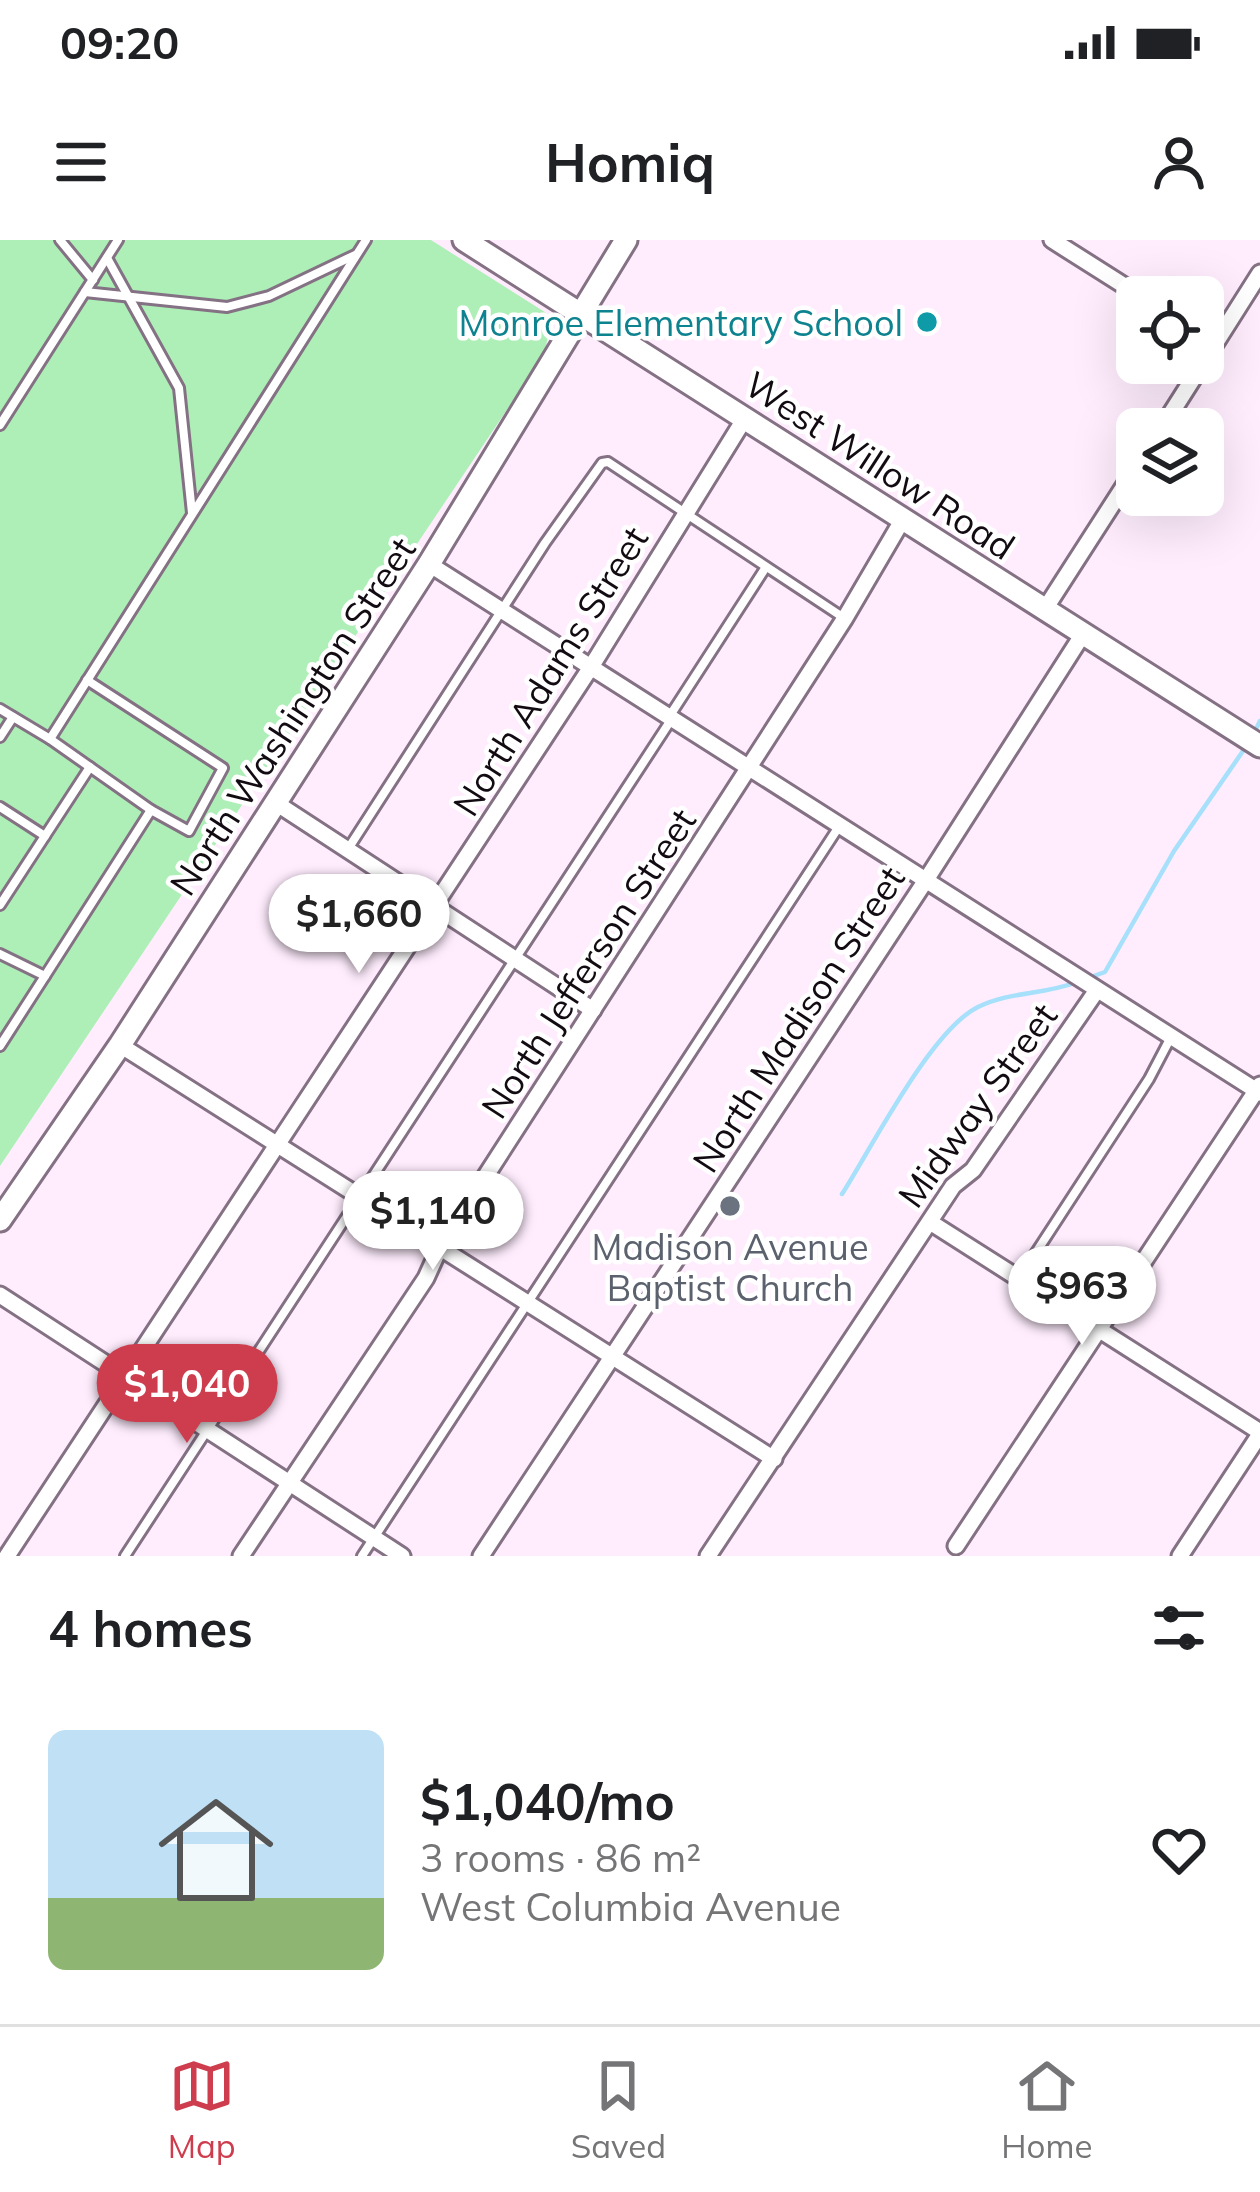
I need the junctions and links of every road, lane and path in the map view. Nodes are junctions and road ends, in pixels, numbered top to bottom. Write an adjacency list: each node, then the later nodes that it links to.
1 (60, 240): 10 (lane)
2 (118, 240): 8 (lane)
3 (366, 240): 7 (lane)
4 (464, 240): 14 (street, West Willow Road)
5 (626, 240): 14 (street, North Washington Street)
6 (1052, 240): 11 (street)
7 (357, 254): 13 (lane); 20 (lane)
8 (106, 258): 10 (lane); 13 (lane)
9 (1260, 273): 15 (street)
10 (93, 280): 12 (lane)
11 (1116, 281)
12 (85, 292): 13 (lane); 17 (lane)
13 (128, 297): 20 (lane)
14 (579, 313): 16 (street, West Willow Road); 22 (street, North Washington Street)
15 (1224, 320)
16 (745, 418): 19 (street, North Adams Street); 21 (street, West Willow Road)
17 (0, 425)
18 (1116, 499): 24 (street)
19 (685, 514): 23 (lane); 25 (lane); 28 (street, North Adams Street)
20 (192, 515): 29 (lane)
21 (903, 519): 24 (street, West Willow Road); 26 (street, North Jefferson Street)
22 (429, 564): 25 (street); 38 (street, North Washington Street)
23 (766, 567): 26 (lane); 32 (lane)
24 (1045, 609): 27 (street, West Willow Road)
25 (504, 611): 28 (street); 43 (lane)
26 (845, 618): 37 (street, North Jefferson Street)
27 (1083, 634): 35 (street, West Willow Road); 44 (street, North Madison Street)
28 (591, 668): 32 (street); 46 (street, North Adams Street)
29 (87, 680): 34 (lane); 40 (lane)
30 (0, 709): 31 (lane)
31 (13, 716): 33 (lane); 34 (lane)
32 (670, 718): 37 (street); 48 (lane)
33 (0, 736)
34 (50, 739): 36 (lane)
35 (1260, 746)
36 (90, 767): 40 (lane); 42 (lane)
37 (748, 769): 41 (street); 51 (street, North Jefferson Street)
38 (276, 803): 43 (street); 53 (street, North Washington Street)
39 (0, 807): 42 (lane)
40 (152, 810): 49 (lane)
41 (840, 825): 44 (street); 63 (lane)
42 (45, 836): 45 (lane)
43 (348, 848): 46 (street)
44 (926, 880): 50 (street); 65 (street, North Madison Street)
45 (0, 905)
46 (437, 905): 48 (street); 56 (street, North Adams Street)
47 (0, 954): 49 (lane)
48 (516, 957): 51 (street); 57 (lane)
49 (45, 976): 54 (lane)
50 (1097, 990): 52 (street); 59 (street, Midway Street)
51 (593, 1010): 60 (street, North Jefferson Street)
52 (1172, 1037): 55 (street); 61 (lane)
53 (120, 1045): 56 (street); 58 (street, North Washington Street)
54 (0, 1046)
55 (1259, 1090): 64 (street)
56 (279, 1144): 57 (street); 66 (street, North Adams Street)
57 (359, 1195): 60 (street); 67 (lane)
58 (0, 1220)
59 (930, 1222): 61 (street); 69 (street, Midway Street)
60 (440, 1247): 63 (street); 70 (street, North Jefferson Street)
61 (1019, 1278): 64 (street)
62 (0, 1295): 66 (street)
63 (529, 1303): 65 (street); 71 (lane)
64 (1100, 1329): 68 (street); 72 (street)
65 (612, 1356): 69 (street); 78 (street, North Madison Street)
66 (126, 1378): 67 (street); 73 (street, North Adams Street)
67 (207, 1429): 70 (street); 74 (lane)
68 (1260, 1433): 80 (street)
69 (774, 1460): 79 (street, Midway Street)
70 (289, 1481): 71 (street); 75 (street, North Jefferson Street)
71 (374, 1538): 76 (lane); 77 (street)
72 (956, 1546)
73 (7, 1556)
74 (125, 1556)
75 (241, 1556)
76 (362, 1556)
77 (402, 1556)
78 (481, 1556)
79 (708, 1556)
80 (1180, 1556)

